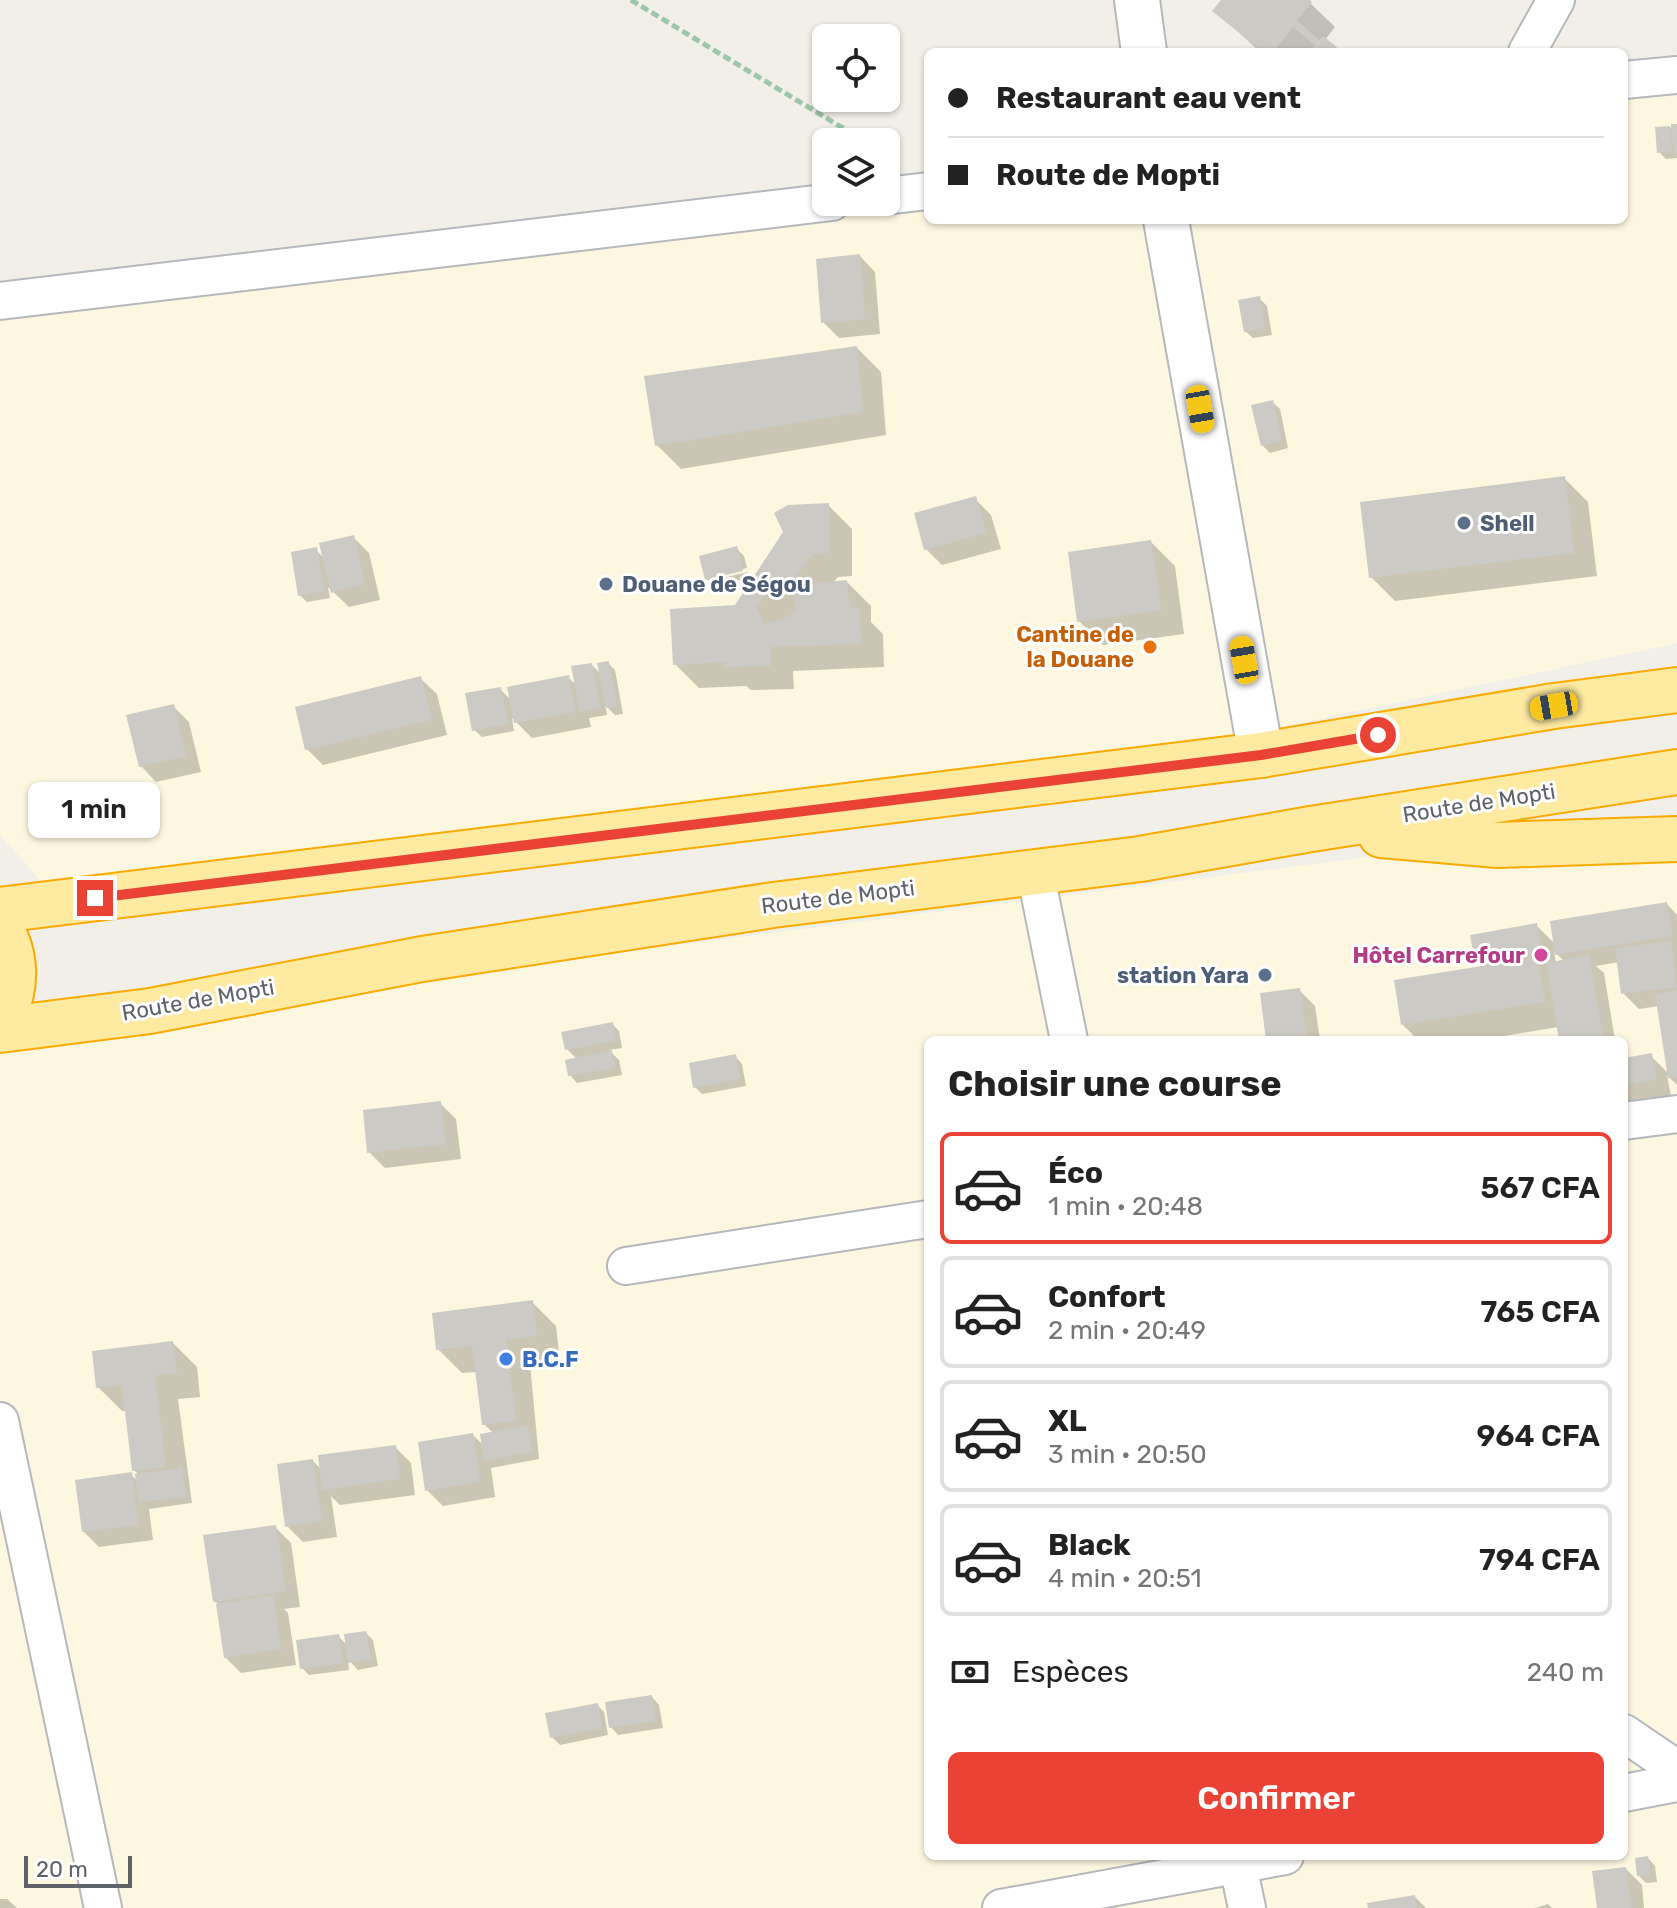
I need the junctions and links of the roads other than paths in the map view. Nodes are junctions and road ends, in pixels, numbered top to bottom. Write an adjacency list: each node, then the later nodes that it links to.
1 (1556, 0): 2 (street)
2 (1529, 48)
3 (1677, 75): 4 (street)
4 (1628, 80)
5 (924, 191): 6 (street)
6 (900, 194)
7 (812, 204): 9 (street)
8 (1167, 224): 13 (street)
9 (0, 301)
10 (1677, 672): 12 (highway)
11 (1677, 690): 12 (highway)
12 (1554, 706): 13 (highway)
13 (1261, 755): 18 (highway)
14 (1677, 772): 15 (highway, Route de Mopti)
15 (1311, 829): 16 (highway); 17 (highway, Route de Mopti)
16 (1677, 839)
17 (1035, 871): 21 (highway, Route de Mopti); 22 (street)
18 (0, 910)
19 (0, 928): 20 (highway)
20 (0, 1023)
21 (0, 1030)
22 (1068, 1036)
23 (1677, 1114): 24 (street)
24 (1628, 1120)
25 (924, 1220): 26 (street)
26 (626, 1266)
27 (0, 1421): 33 (street)
28 (1628, 1736): 29 (street)
29 (1677, 1769)
30 (1677, 1783): 31 (street)
31 (1628, 1792)
32 (1237, 1860): 34 (street); 35 (street)
33 (103, 1908)
34 (1001, 1908)
35 (1247, 1908)

